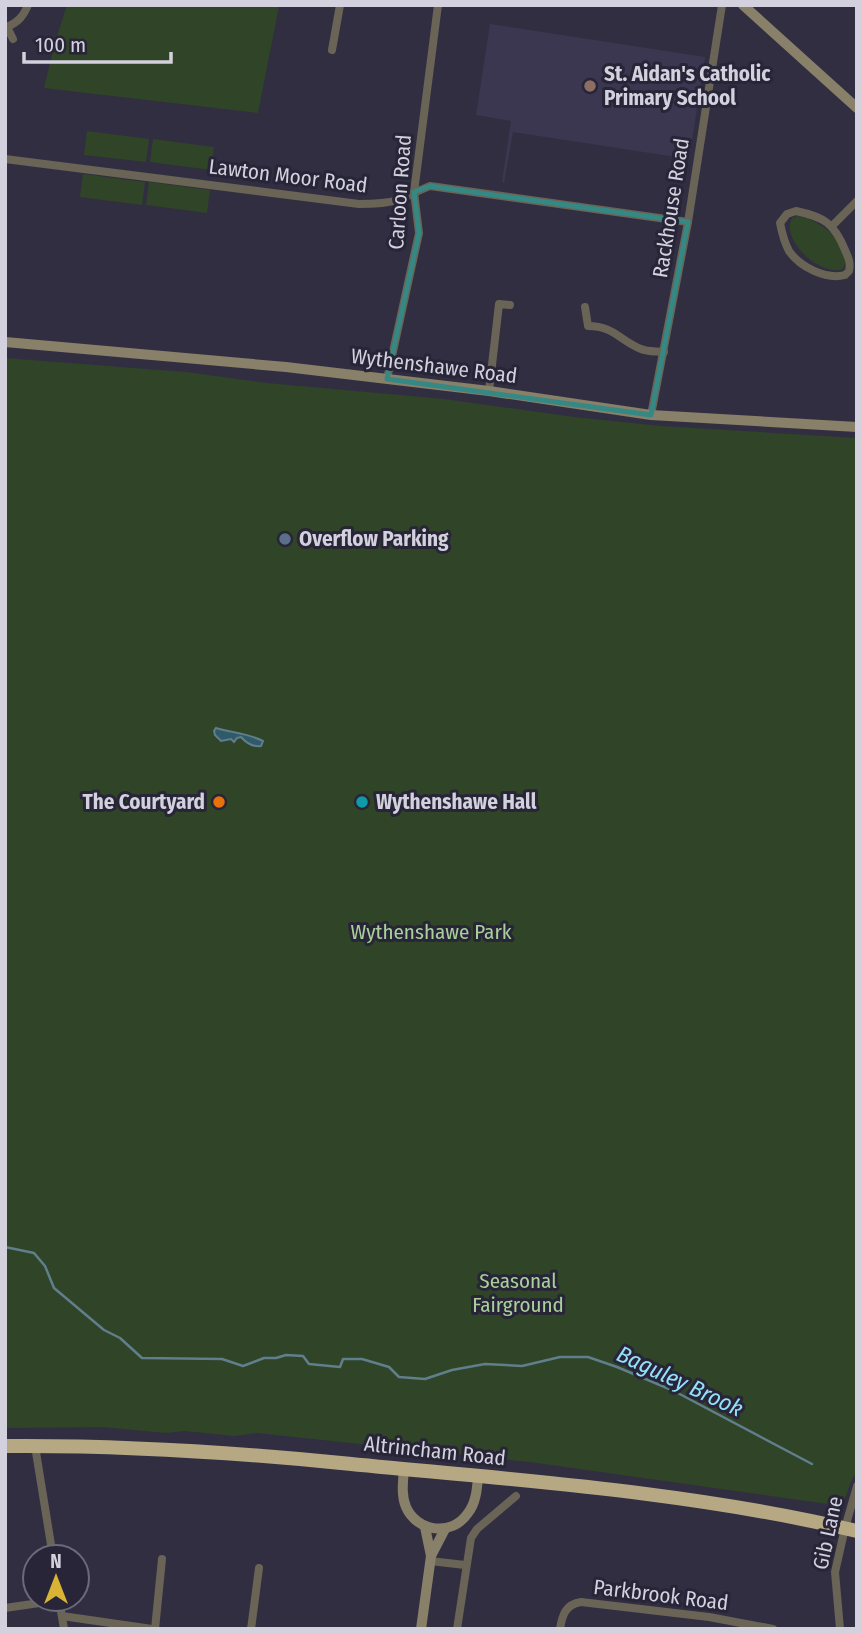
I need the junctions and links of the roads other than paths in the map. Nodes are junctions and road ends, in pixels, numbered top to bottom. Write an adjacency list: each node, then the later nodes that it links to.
1 (28, 5): 6 (street)
2 (340, 5): 7 (street)
3 (438, 5): 10 (street, Carloon Road)
4 (722, 5): 12 (street, Rackhouse Road)
5 (743, 5): 8 (main road)
6 (13, 39)
7 (332, 50)
8 (857, 108)
9 (5, 159): 10 (street, Lawton Moor Road)
10 (414, 192): 12 (street, Lawton Moor Road); 20 (street, Carloon Road)
11 (857, 201): 13 (street)
12 (688, 222): 19 (street, Rackhouse Road)
13 (832, 226): 13 (street)
14 (489, 302): 15 (street)
15 (499, 304): 16 (street); 21 (street)
16 (510, 305)
17 (585, 307): 19 (street)
18 (5, 341): 20 (main road, Wythenshawe Road)
19 (664, 352): 22 (street, Rackhouse Road)
20 (387, 379): 21 (main road, Wythenshawe Road)
21 (489, 391): 22 (main road, Wythenshawe Road)
22 (651, 415): 23 (main road, Wythenshawe Road)
23 (857, 427)
24 (5, 1446): 25 (highway, Altrincham Road)
25 (35, 1446): 26 (highway, Altrincham Road); 33 (street)
26 (404, 1469): 27 (highway, Altrincham Road); 30 (main road)
27 (478, 1477): 31 (main road); 32 (highway, Altrincham Road)
28 (857, 1486): 32 (street, Gib Lane)
29 (516, 1496): 36 (street)
30 (425, 1527): 31 (main road); 35 (main road)
31 (445, 1529): 35 (main road)
32 (851, 1529): 47 (street, Gib Lane)
33 (51, 1543)
34 (162, 1559): 41 (street)
35 (430, 1559): 36 (street); 43 (main road)
36 (466, 1565): 44 (street)
37 (259, 1568): 42 (street)
38 (61, 1613): 39 (street)
39 (62, 1616): 40 (street); 41 (street)
40 (64, 1629)
41 (153, 1629)
42 (251, 1629)
43 (421, 1629)
44 (457, 1629)
45 (560, 1629): 46 (street, Parkbrook Road)
46 (773, 1629)
47 (840, 1629)

